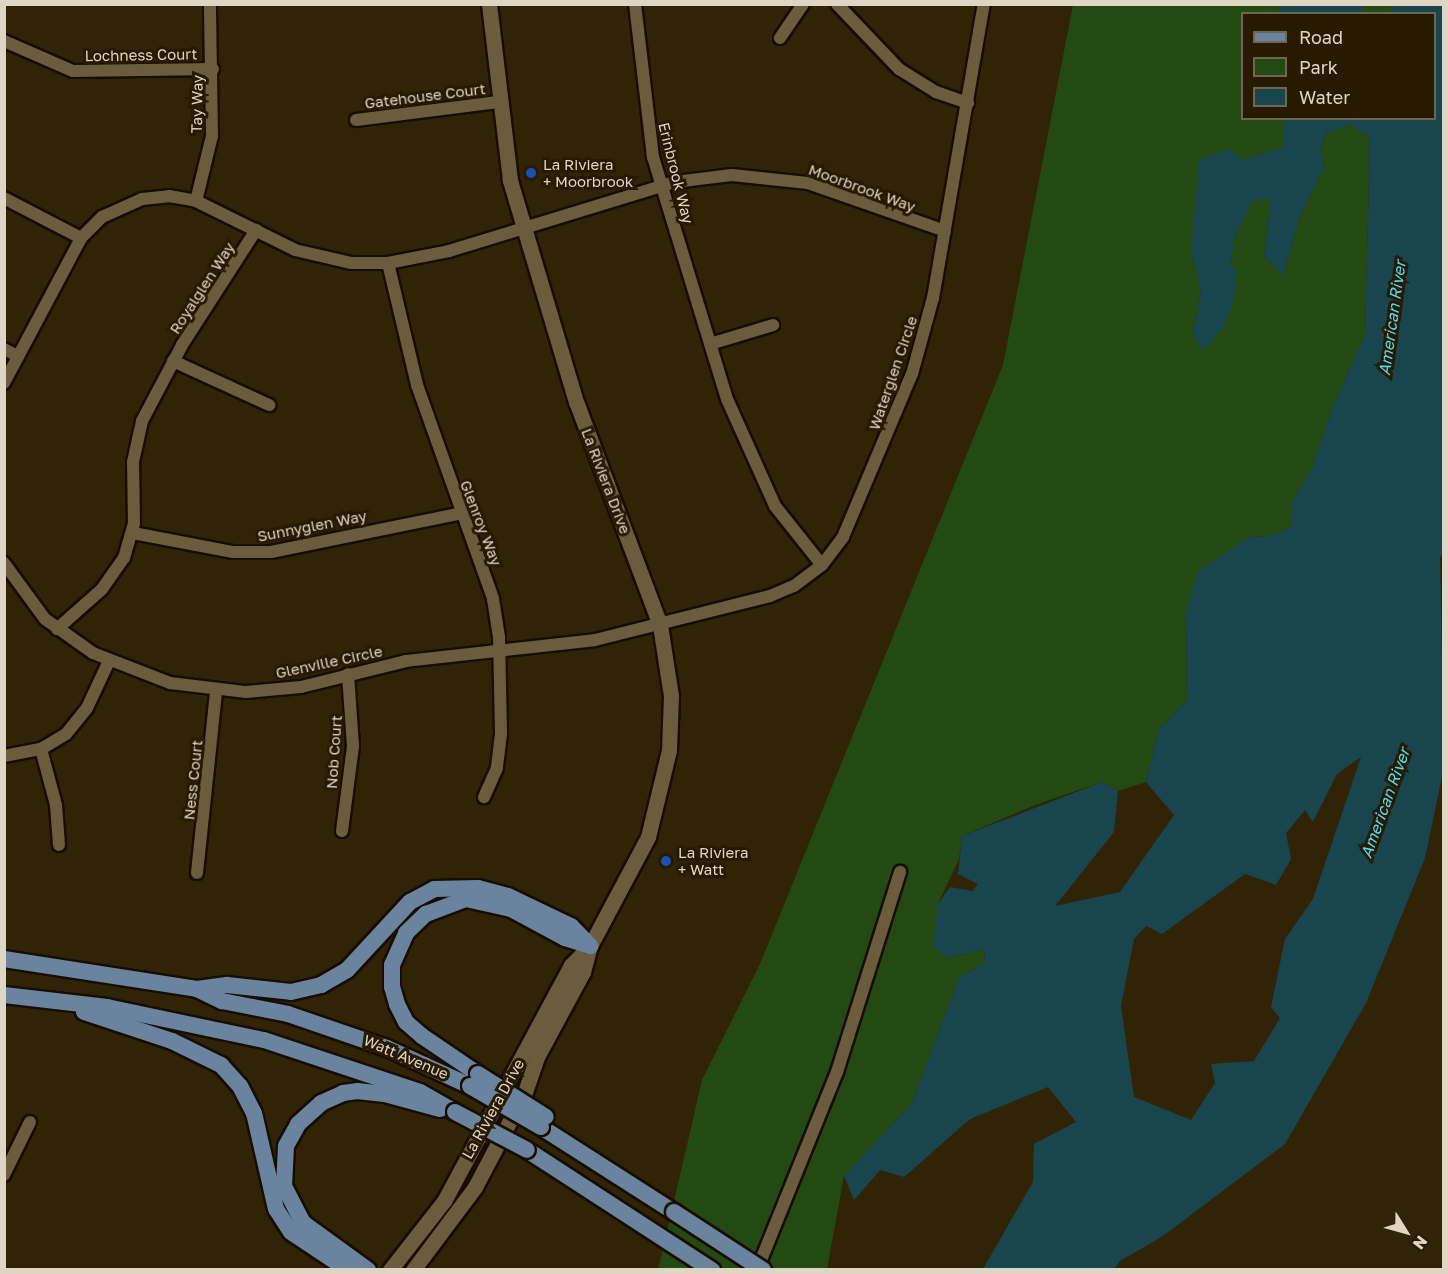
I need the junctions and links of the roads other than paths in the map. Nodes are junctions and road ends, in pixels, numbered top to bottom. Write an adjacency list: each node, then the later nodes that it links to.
1 (210, 4): 9 (street, Tay Way)
2 (489, 4): 10 (street, La Riviera Drive)
3 (634, 4): 13 (street, Erinbrook Way)
4 (803, 4): 7 (street)
5 (837, 4): 11 (street)
6 (984, 4): 11 (street, Waterglen Circle)
7 (780, 38)
8 (4, 41): 9 (street, Lochness Court)
9 (213, 69): 15 (street, Tay Way)
10 (498, 102): 12 (street, Gatehouse Court); 16 (street, La Riviera Drive)
11 (968, 103): 18 (street, Waterglen Circle)
12 (356, 120)
13 (662, 186): 16 (street, Moorbrook Way); 18 (street, Moorbrook Way); 22 (street, Erinbrook Way)
14 (4, 198): 19 (street)
15 (196, 201): 17 (street); 19 (street)
16 (523, 229): 20 (street); 32 (street, La Riviera Drive)
17 (256, 230): 20 (street); 25 (street, Royalglen Way)
18 (945, 231): 30 (street, Waterglen Circle)
19 (81, 238): 24 (street)
20 (387, 263): 28 (street, Glenroy Way)
21 (773, 325): 22 (street)
22 (710, 344): 30 (street, Erinbrook Way)
23 (4, 349): 24 (street)
24 (18, 356): 26 (street)
25 (173, 361): 27 (street); 29 (street, Royalglen Way)
26 (4, 383)
27 (269, 405)
28 (462, 513): 29 (street, Sunnyglen Way); 34 (street, Glenroy Way)
29 (133, 532): 33 (street, Royalglen Way)
30 (822, 565): 32 (street, Waterglen Circle)
31 (6, 568): 33 (street, Glenville Circle)
32 (660, 625): 34 (street, Glenville Circle); 45 (street, La Riviera Drive)
33 (57, 629): 35 (street, Glenville Circle)
34 (499, 651): 36 (street, Glenville Circle); 40 (street, Glenroy Way)
35 (109, 661): 37 (street, Glenville Circle); 38 (street)
36 (348, 675): 37 (street, Glenville Circle); 41 (street, Nob Court)
37 (216, 691): 44 (street, Ness Court)
38 (40, 749): 39 (street); 42 (street)
39 (4, 756)
40 (484, 797)
41 (342, 831)
42 (59, 845)
43 (900, 872): 59 (street)
44 (196, 873)
45 (590, 946): 47 (main road); 50 (main road); 56 (street, La Riviera Drive); 57 (street, La Riviera Drive)
46 (4, 959): 47 (main road, Watt Avenue)
47 (197, 989): 50 (main road, Watt Avenue)
48 (4, 995): 49 (main road, Watt Avenue)
49 (57, 1004): 51 (main road, Watt Avenue); 54 (main road)
50 (474, 1080): 60 (main road, bridge)
51 (456, 1112): 55 (main road); 58 (main road, Watt Avenue, bridge)
52 (30, 1122): 53 (street)
53 (4, 1175)
54 (348, 1269)
55 (368, 1269)
56 (390, 1269)
57 (413, 1269)
58 (712, 1269)
59 (757, 1269)
60 (763, 1269)

